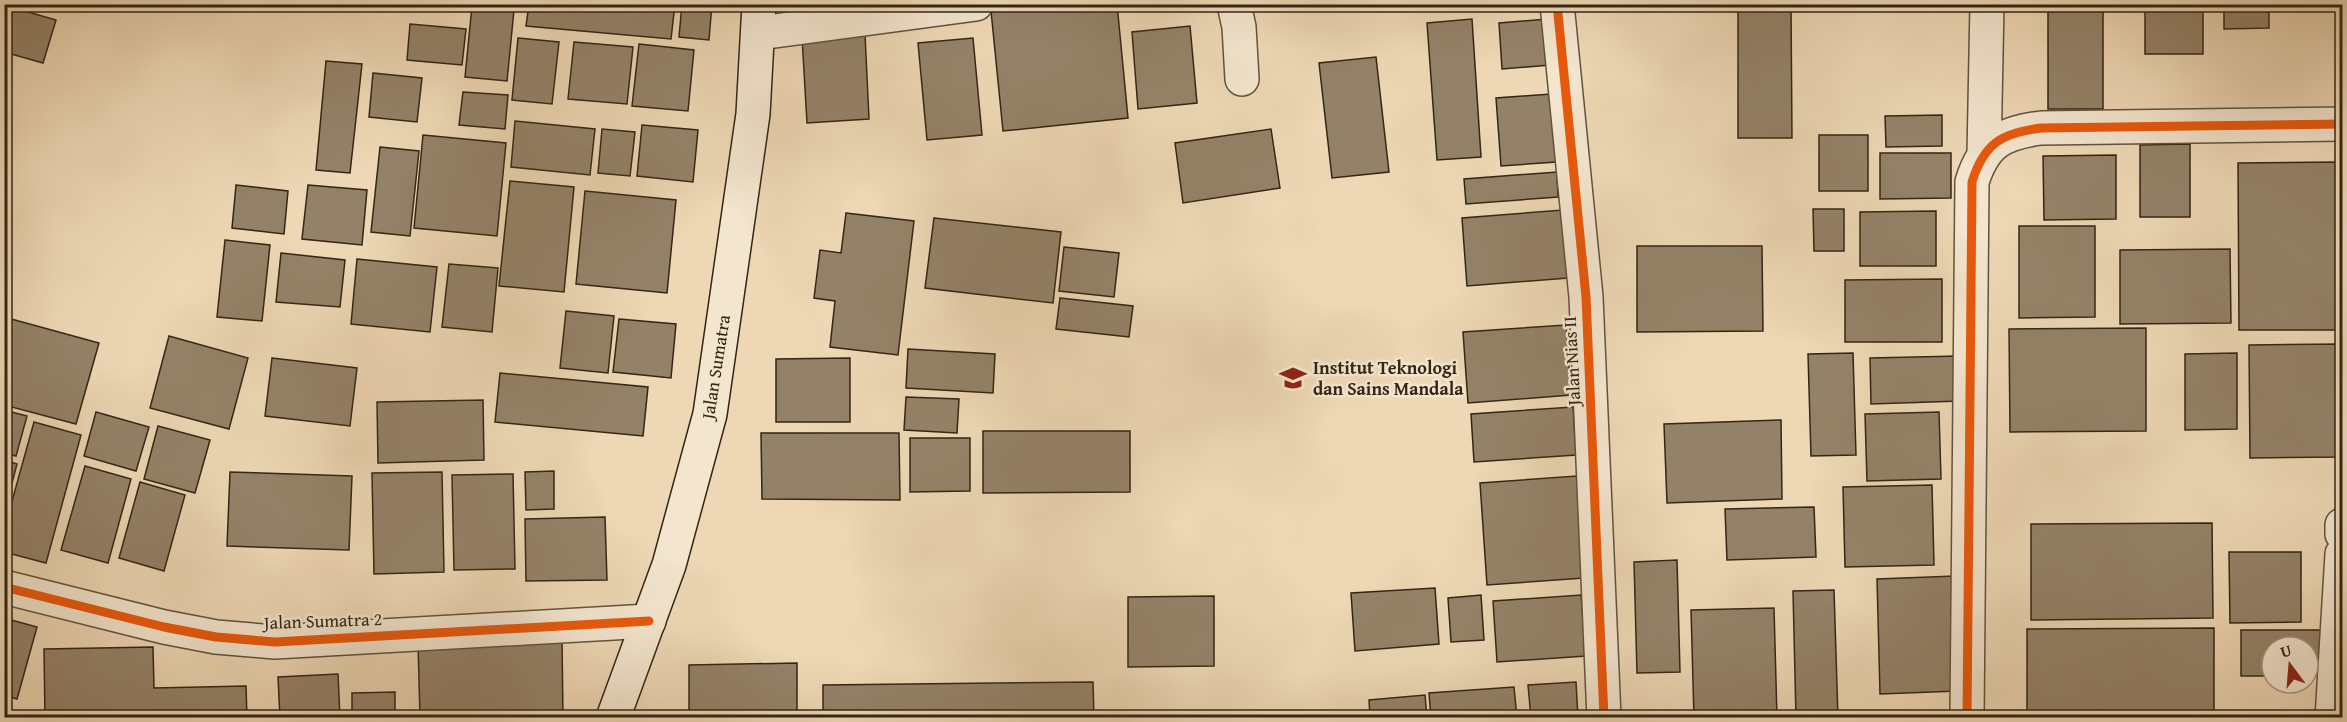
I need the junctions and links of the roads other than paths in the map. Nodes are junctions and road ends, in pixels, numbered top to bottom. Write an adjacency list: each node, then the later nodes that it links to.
1 (976, 4): 5 (street)
2 (1234, 4): 6 (street)
3 (1557, 4): 15 (street, Jalan Nias II)
4 (1987, 4): 8 (street)
5 (759, 19): 13 (street, Jalan Sumatra)
6 (1242, 79)
7 (2343, 124): 8 (street)
8 (1984, 155): 16 (street)
9 (2343, 525): 10 (street)
10 (2343, 534)
11 (2343, 554): 17 (street)
12 (4, 587): 13 (street, Jalan Sumatra 2)
13 (649, 621): 14 (street, Jalan Sumatra)
14 (613, 717)
15 (1604, 717)
16 (1966, 717)
17 (2332, 717)

